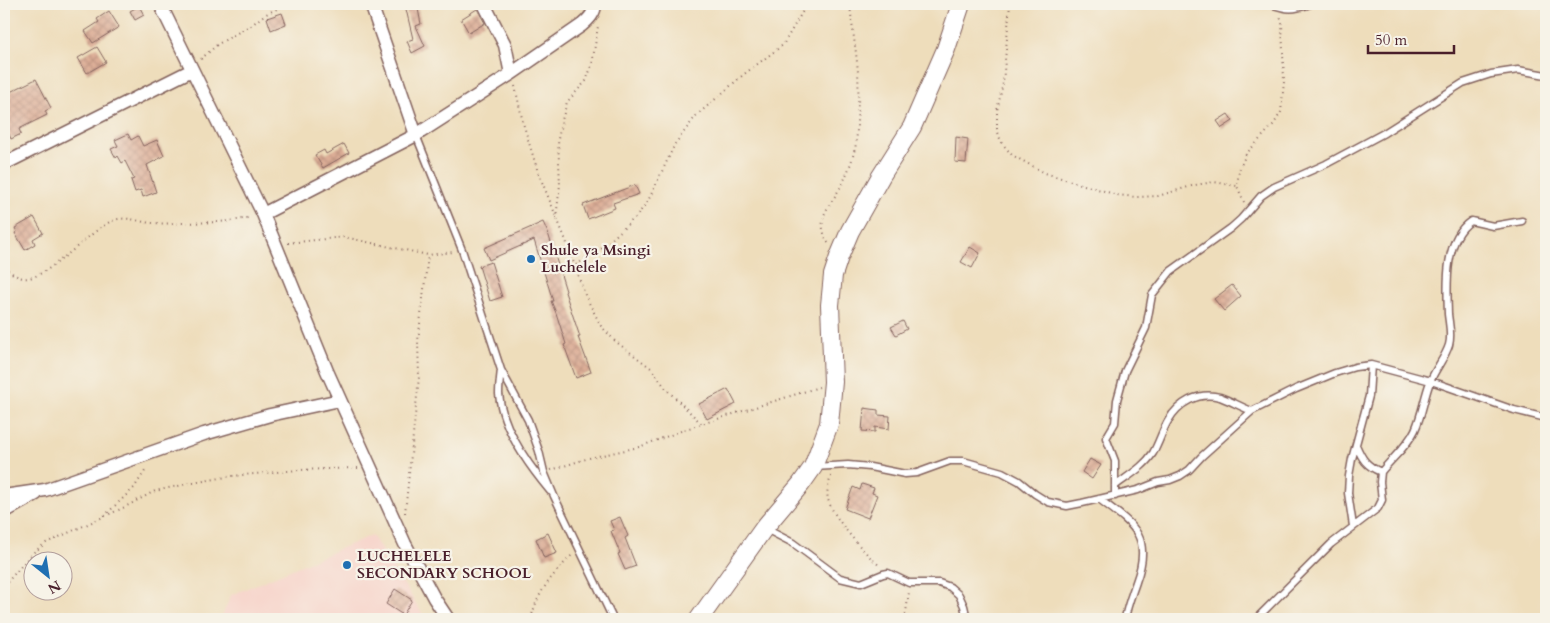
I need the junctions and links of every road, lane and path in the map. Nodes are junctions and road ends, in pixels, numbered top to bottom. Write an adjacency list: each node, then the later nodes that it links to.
1 (160, 4): 12 (street)
2 (287, 4): 12 (path)
3 (371, 4): 15 (street)
4 (484, 4): 13 (street)
5 (807, 4): 26 (path)
6 (850, 4): 25 (path)
7 (960, 4): 25 (main road)
8 (1010, 4): 17 (path)
9 (1310, 4): 10 (lane)
10 (1274, 5): 17 (path)
11 (595, 6): 13 (street); 20 (path)
12 (192, 70): 16 (street); 19 (street)
13 (512, 74): 15 (street); 20 (path)
14 (1546, 75): 18 (lane)
15 (416, 135): 19 (street); 23 (lane)
16 (4, 164)
17 (1237, 186): 18 (path)
18 (1247, 212): 43 (lane)
19 (263, 214): 22 (street); 27 (path)
20 (556, 218): 26 (path)
21 (1522, 221): 30 (lane)
22 (275, 245): 24 (path); 32 (street)
23 (462, 250): 24 (path); 29 (lane)
24 (428, 254): 51 (path)
25 (839, 257): 31 (main road)
26 (575, 265): 35 (path)
27 (4, 267)
28 (1372, 365): 30 (lane); 33 (lane); 36 (lane)
29 (501, 370): 41 (lane); 46 (lane)
30 (1431, 381): 34 (lane); 42 (lane)
31 (833, 382): 35 (path); 40 (main road)
32 (340, 400): 37 (street); 39 (street)
33 (1252, 412): 43 (lane); 47 (lane)
34 (1546, 418)
35 (702, 424): 41 (path)
36 (1356, 445): 42 (lane); 52 (lane)
37 (159, 449): 44 (street); 50 (path)
38 (834, 466): 40 (lane); 48 (lane); 55 (path)
39 (370, 467): 50 (path); 58 (street)
40 (813, 468): 53 (main road)
41 (544, 472): 46 (lane)
42 (1381, 472): 52 (lane)
43 (1115, 486): 47 (lane)
44 (45, 490): 45 (street); 49 (street)
45 (4, 496)
46 (554, 496): 54 (lane)
47 (1115, 496): 48 (lane)
48 (1100, 499): 64 (lane)
49 (4, 512)
50 (102, 518): 57 (path)
51 (405, 520)
52 (1353, 526): 65 (lane)
53 (764, 528): 55 (lane); 61 (main road)
54 (579, 547): 59 (path); 60 (lane)
55 (888, 573): 56 (lane)
56 (909, 583): 62 (path); 63 (lane)
57 (4, 586)
58 (448, 619)
59 (531, 619)
60 (613, 619)
61 (698, 619)
62 (905, 619)
63 (967, 619)
64 (1125, 619)
65 (1256, 619)

